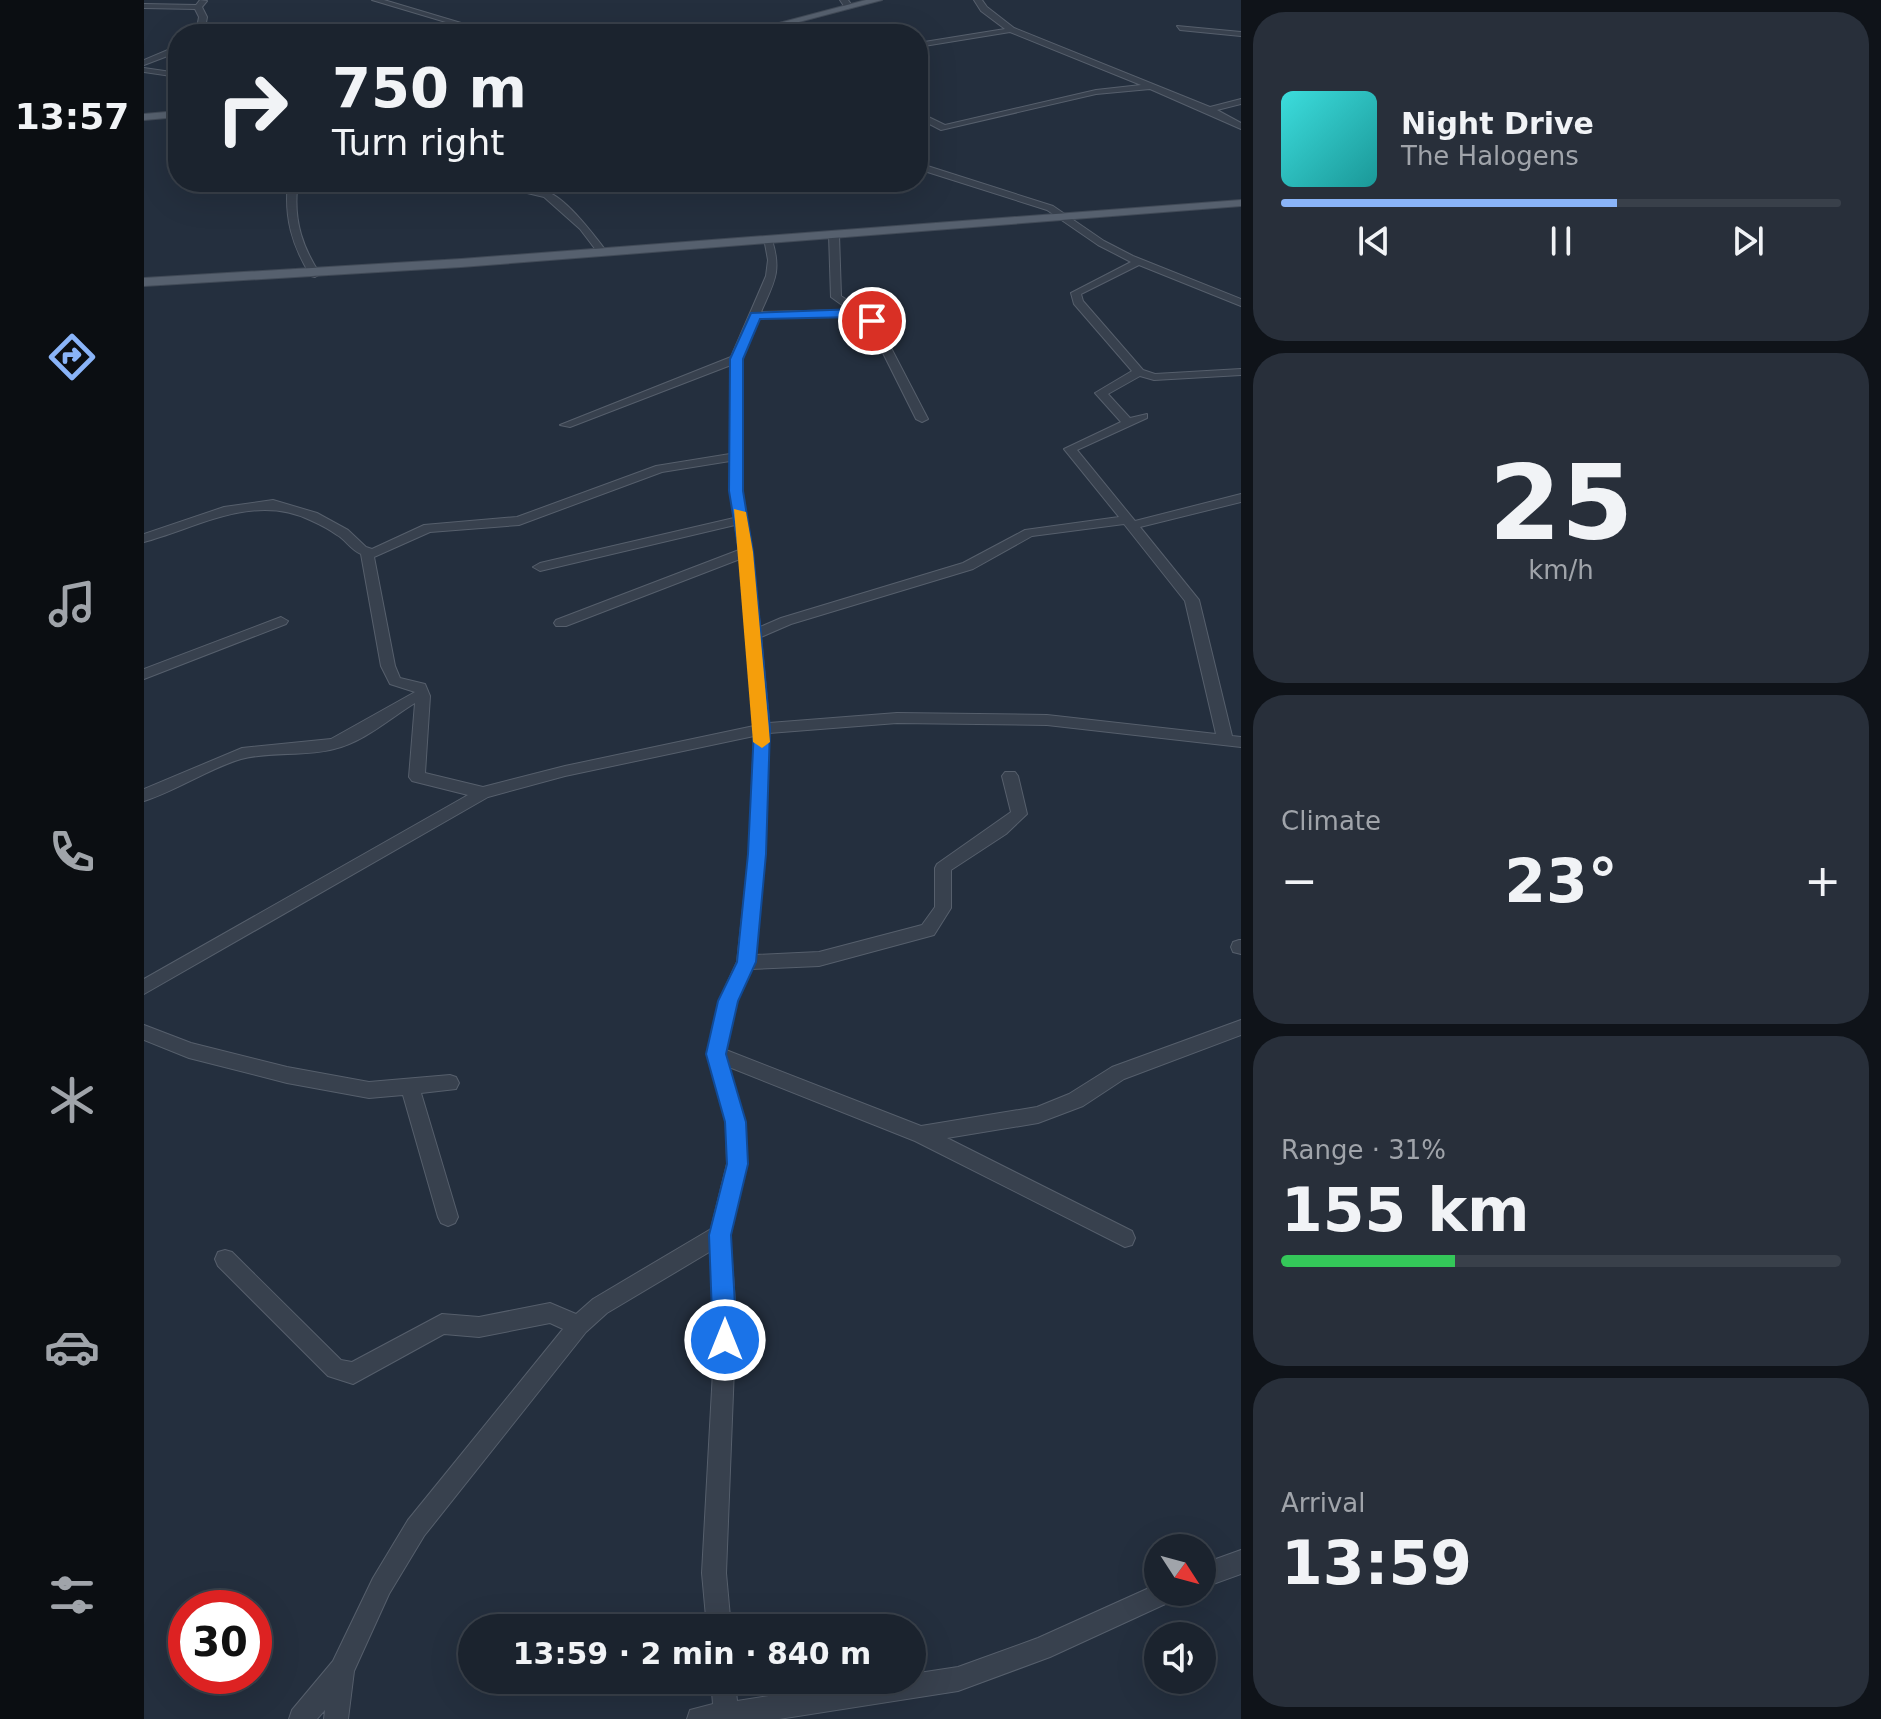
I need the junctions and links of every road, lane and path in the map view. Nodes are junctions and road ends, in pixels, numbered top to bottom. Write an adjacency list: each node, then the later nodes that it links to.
1 (376, 0): 8 (street)
2 (877, 0): 5 (main road)
3 (978, 0): 11 (street)
4 (201, 4): 6 (street); 7 (street)
5 (846, 4): 9 (main road)
6 (144, 6)
7 (202, 24)
8 (459, 24)
9 (777, 24)
10 (1180, 28): 12 (street)
11 (1011, 30): 13 (street); 18 (street)
12 (1241, 34)
13 (928, 43)
14 (168, 53): 15 (street)
15 (144, 63)
16 (144, 70): 17 (street)
17 (168, 74)
18 (1148, 87): 20 (street); 23 (street)
19 (1241, 101): 20 (street)
20 (1210, 110): 24 (street)
21 (168, 115): 22 (main road)
22 (144, 117)
23 (928, 120)
24 (1241, 126)
25 (928, 169): 29 (street)
26 (293, 192): 34 (street)
27 (533, 192): 32 (street)
28 (1241, 203): 29 (main road)
29 (1064, 218): 30 (main road); 33 (street)
30 (834, 235): 31 (main road); 37 (street)
31 (767, 240): 32 (main road); 38 (street)
32 (602, 252): 34 (main road)
33 (1138, 262): 36 (street); 40 (street)
34 (315, 274): 35 (main road)
35 (144, 282)
36 (1241, 303)
37 (857, 313): 38 (street); 43 (street)
38 (755, 315): 39 (street)
39 (736, 359): 45 (street); 46 (street)
40 (1139, 372): 41 (street); 44 (street)
41 (1241, 372)
42 (1143, 416): 44 (street)
43 (922, 419)
44 (1127, 421): 49 (street)
45 (566, 425)
46 (735, 457): 48 (street); 51 (street)
47 (1241, 498): 49 (street)
48 (741, 520): 52 (street); 53 (street)
49 (1128, 523): 56 (street); 60 (street)
50 (144, 538): 51 (street)
51 (367, 552): 58 (street)
52 (746, 552): 55 (street); 56 (street)
53 (540, 567)
54 (281, 621): 57 (street)
55 (561, 623)
56 (754, 635): 59 (street)
57 (144, 674)
58 (423, 696): 62 (street); 63 (street)
59 (762, 729): 60 (street); 62 (street); 64 (street)
60 (1233, 740)
61 (1010, 776): 64 (street)
62 (483, 793): 65 (street)
63 (144, 795)
64 (746, 962): 68 (street)
65 (144, 987)
66 (1241, 1027): 71 (street)
67 (144, 1032): 70 (street)
68 (716, 1054): 71 (street); 73 (street)
69 (450, 1083): 70 (street)
70 (410, 1088): 72 (street)
71 (922, 1135): 74 (street)
72 (448, 1217)
73 (720, 1235): 76 (street); 80 (street)
74 (1125, 1238)
75 (225, 1259): 76 (street)
76 (579, 1325): 81 (street)
77 (1241, 1562): 78 (street)
78 (1216, 1571)
79 (1144, 1602): 83 (street)
80 (718, 1614)
81 (342, 1670): 84 (street); 85 (street)
82 (724, 1694): 83 (street)
83 (726, 1716): 86 (street)
84 (301, 1719)
85 (336, 1719)
86 (699, 1719)

